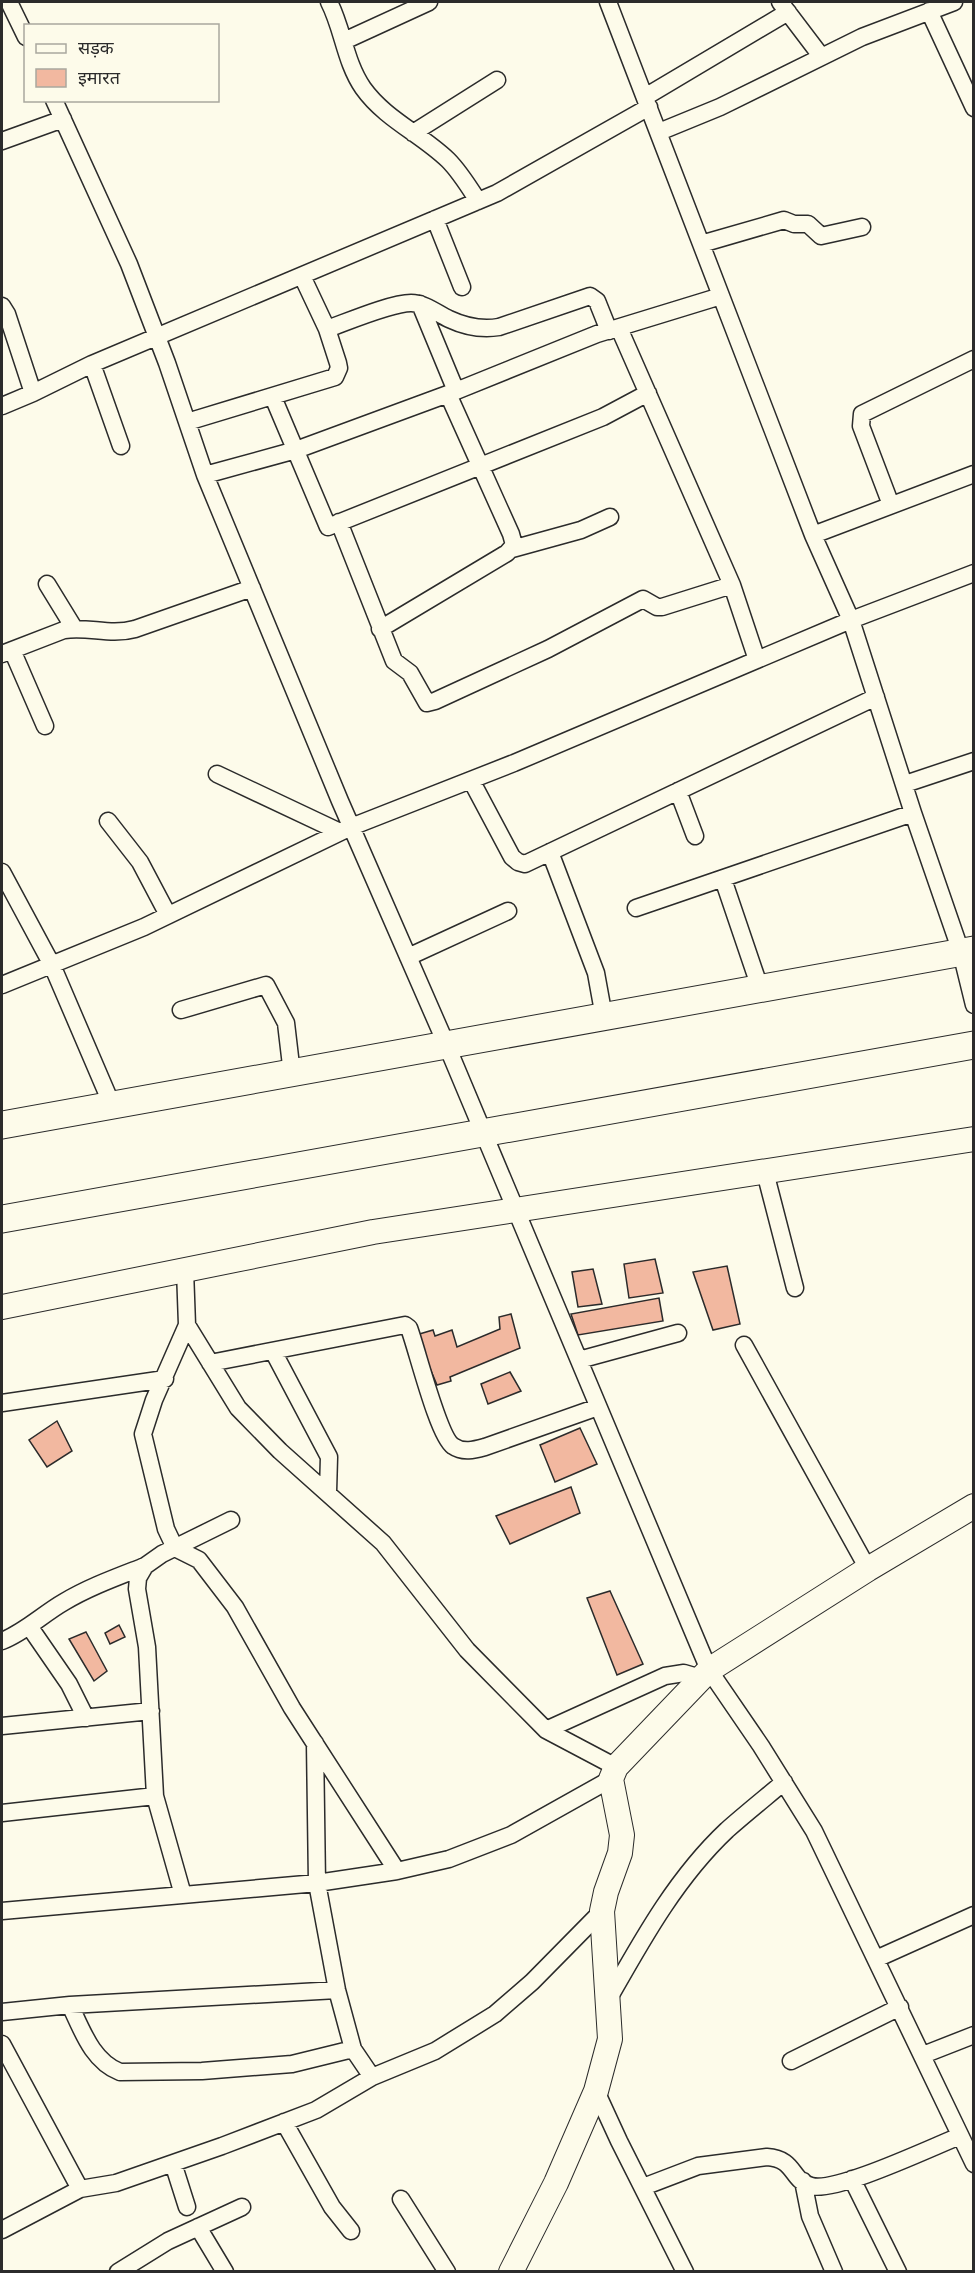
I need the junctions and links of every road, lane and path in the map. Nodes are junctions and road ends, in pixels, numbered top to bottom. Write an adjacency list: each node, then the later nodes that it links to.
1 (9, 2): 8 (street)
2 (329, 2): 9 (street)
3 (429, 2): 9 (street)
4 (608, 2): 13 (street)
5 (954, 2): 7 (street)
6 (784, 7): 10 (street); 13 (street)
7 (929, 11): 10 (street); 14 (street)
8 (24, 33)
9 (344, 41): 17 (street)
10 (821, 56): 16 (street)
11 (497, 80): 17 (street)
12 (55, 102): 15 (street)
13 (647, 102): 16 (street); 19 (street)
14 (974, 108)
15 (63, 119): 18 (street); 30 (street)
16 (659, 132): 22 (street)
17 (412, 133): 19 (street)
18 (2, 141)
19 (478, 201): 20 (street)
20 (435, 219): 23 (street); 24 (street)
21 (862, 227): 22 (street)
22 (701, 244): 25 (street)
23 (302, 276): 28 (street); 30 (street)
24 (462, 287)
25 (721, 296): 29 (street); 47 (street)
26 (420, 304): 28 (street); 29 (street); 33 (street)
27 (2, 306): 34 (street)
28 (327, 329): 36 (street)
29 (614, 329): 33 (street); 35 (street)
30 (157, 337): 32 (street); 38 (street)
31 (974, 359): 44 (street)
32 (92, 364): 34 (street); 39 (street)
33 (452, 392): 40 (street); 41 (street)
34 (33, 393): 37 (street)
35 (648, 393): 41 (street); 51 (street)
36 (273, 397): 38 (street); 40 (street)
37 (2, 406)
38 (187, 422): 43 (street)
39 (121, 446)
40 (296, 450): 43 (street); 46 (street)
41 (480, 466): 46 (street); 48 (street)
42 (974, 474): 44 (street)
43 (205, 475): 52 (street)
44 (891, 505): 47 (street)
45 (610, 517): 48 (street)
46 (339, 522): 55 (street)
47 (813, 535): 53 (street)
48 (512, 549): 55 (street)
49 (974, 573): 53 (street)
50 (46, 584): 54 (street)
51 (732, 585): 55 (street); 57 (street)
52 (252, 588): 54 (street); 67 (street)
53 (851, 620): 57 (street); 58 (street)
54 (74, 628): 56 (street)
55 (380, 629)
56 (7, 652): 59 (street)
57 (758, 660): 62 (street)
58 (876, 697): 63 (street); 64 (street)
59 (45, 726)
60 (974, 761): 63 (street)
61 (218, 774): 67 (street)
62 (471, 780): 67 (street); 69 (street)
63 (905, 784): 65 (street)
64 (678, 791): 68 (street); 69 (street)
65 (913, 813): 71 (street); 75 (street)
66 (108, 822): 74 (street)
67 (345, 830): 74 (street); 76 (street)
68 (695, 836)
69 (550, 852): 82 (street)
70 (2, 872): 77 (street)
71 (723, 879): 72 (street); 79 (street)
72 (636, 908)
73 (508, 911): 76 (street)
74 (168, 915): 77 (street)
75 (967, 951): 79 (main road); 80 (street)
76 (408, 957): 84 (street)
77 (52, 965): 78 (street); 86 (street)
78 (2, 985)
79 (760, 988): 82 (main road)
80 (974, 1005)
81 (181, 1010): 85 (street)
82 (604, 1017): 84 (main road)
83 (974, 1045): 88 (main road)
84 (447, 1046): 85 (main road); 88 (street)
85 (292, 1074): 86 (main road)
86 (112, 1105): 87 (main road)
87 (2, 1125)
88 (482, 1133): 91 (street); 92 (main road)
89 (974, 1139): 90 (street)
90 (765, 1172): 91 (street); 94 (street)
91 (515, 1210): 93 (street); 100 (street)
92 (2, 1220)
93 (185, 1270): 95 (street); 96 (street)
94 (795, 1288)
95 (2, 1307)
96 (187, 1325): 101 (street); 102 (street)
97 (678, 1333): 100 (street)
98 (744, 1345): 110 (street)
99 (273, 1350): 101 (street); 104 (street); 105 (street)
100 (579, 1360): 104 (street)
101 (210, 1363): 105 (street)
102 (165, 1379): 103 (street); 108 (street)
103 (2, 1403)
104 (598, 1407): 113 (street)
105 (328, 1492): 117 (street)
106 (974, 1506): 110 (street)
107 (231, 1520): 108 (street)
108 (175, 1548): 109 (street); 118 (street)
109 (145, 1566): 111 (street); 114 (street)
110 (868, 1569): 113 (street)
111 (29, 1626): 112 (street); 115 (street)
112 (2, 1641)
113 (705, 1674): 117 (street); 119 (street); 120 (street)
114 (151, 1711): 115 (street); 121 (street)
115 (86, 1718): 116 (street)
116 (2, 1726)
117 (546, 1730): 119 (street)
118 (315, 1743): 123 (street); 124 (street)
119 (614, 1773): 123 (street); 127 (street)
120 (784, 1782): 129 (street); 131 (street)
121 (155, 1796): 122 (street); 125 (street)
122 (2, 1813)
123 (398, 1871): 124 (street)
124 (317, 1883): 125 (street); 130 (street)
125 (183, 1895): 126 (street)
126 (2, 1911)
127 (602, 1911): 131 (street); 140 (street)
128 (974, 1915): 129 (street)
129 (876, 1959): 133 (street)
130 (337, 1990): 132 (street); 137 (street)
131 (607, 2000): 141 (street)
132 (70, 2005): 134 (street); 137 (street)
133 (900, 2007): 138 (street); 139 (street)
134 (2, 2012)
135 (974, 2035): 138 (street)
136 (2, 2044): 149 (street)
137 (353, 2049): 140 (street)
138 (923, 2055): 143 (street)
139 (791, 2061)
140 (372, 2077): 142 (street)
141 (596, 2091): 148 (street); 159 (street)
142 (284, 2122): 144 (street); 155 (street)
143 (960, 2136): 145 (street); 146 (street)
144 (173, 2163): 149 (street); 151 (street)
145 (974, 2164)
146 (852, 2179): 147 (street); 162 (street)
147 (802, 2181): 148 (street); 161 (street)
148 (643, 2187): 160 (street)
149 (80, 2190): 154 (street)
150 (401, 2199): 158 (street)
151 (187, 2207)
152 (242, 2207): 153 (street)
153 (198, 2227): 156 (street); 157 (street)
154 (2, 2230)
155 (351, 2231)
156 (121, 2270)
157 (225, 2271)
158 (447, 2271)
159 (511, 2271)
160 (685, 2271)
161 (834, 2271)
162 (898, 2271)

